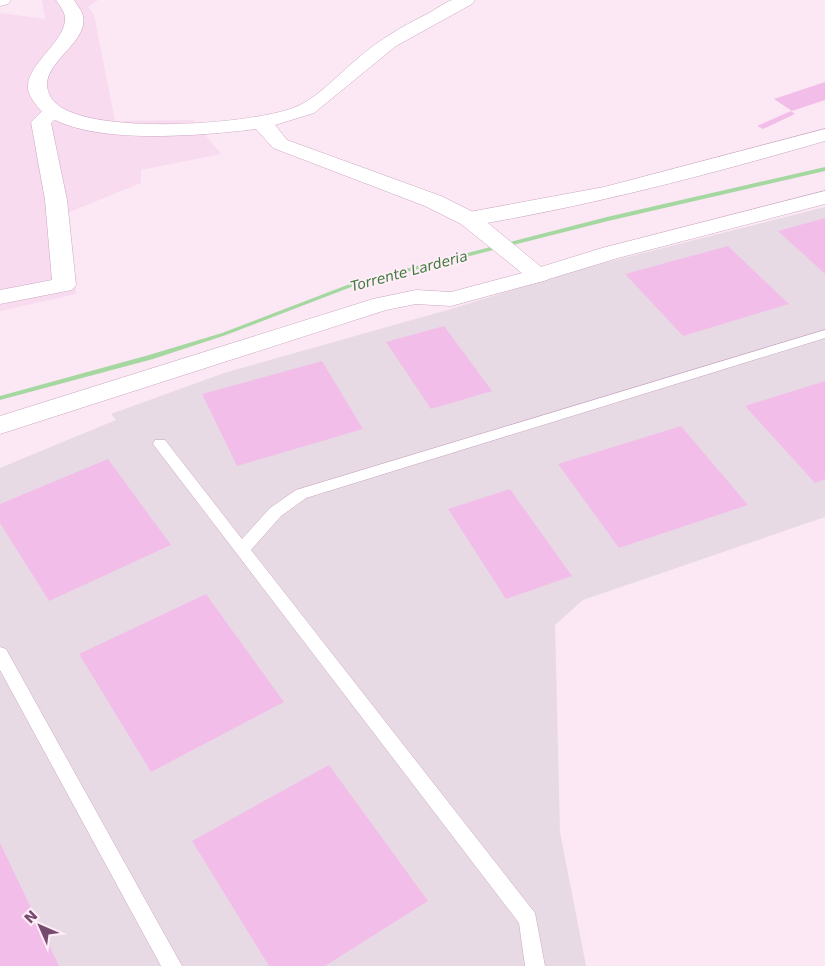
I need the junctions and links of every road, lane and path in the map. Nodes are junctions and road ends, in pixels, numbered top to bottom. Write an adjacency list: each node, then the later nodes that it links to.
1 (65, 0): 3 (street)
2 (466, 0): 4 (street)
3 (53, 111): 4 (street); 9 (street)
4 (262, 123): 7 (street)
5 (825, 135): 7 (street)
6 (825, 197): 8 (street)
7 (474, 223): 8 (street)
8 (536, 272): 11 (street)
9 (0, 297)
10 (825, 334): 13 (lane)
11 (0, 425)
12 (160, 444): 13 (lane)
13 (242, 550): 16 (lane)
14 (0, 654): 15 (lane)
15 (172, 966)
16 (535, 966)

